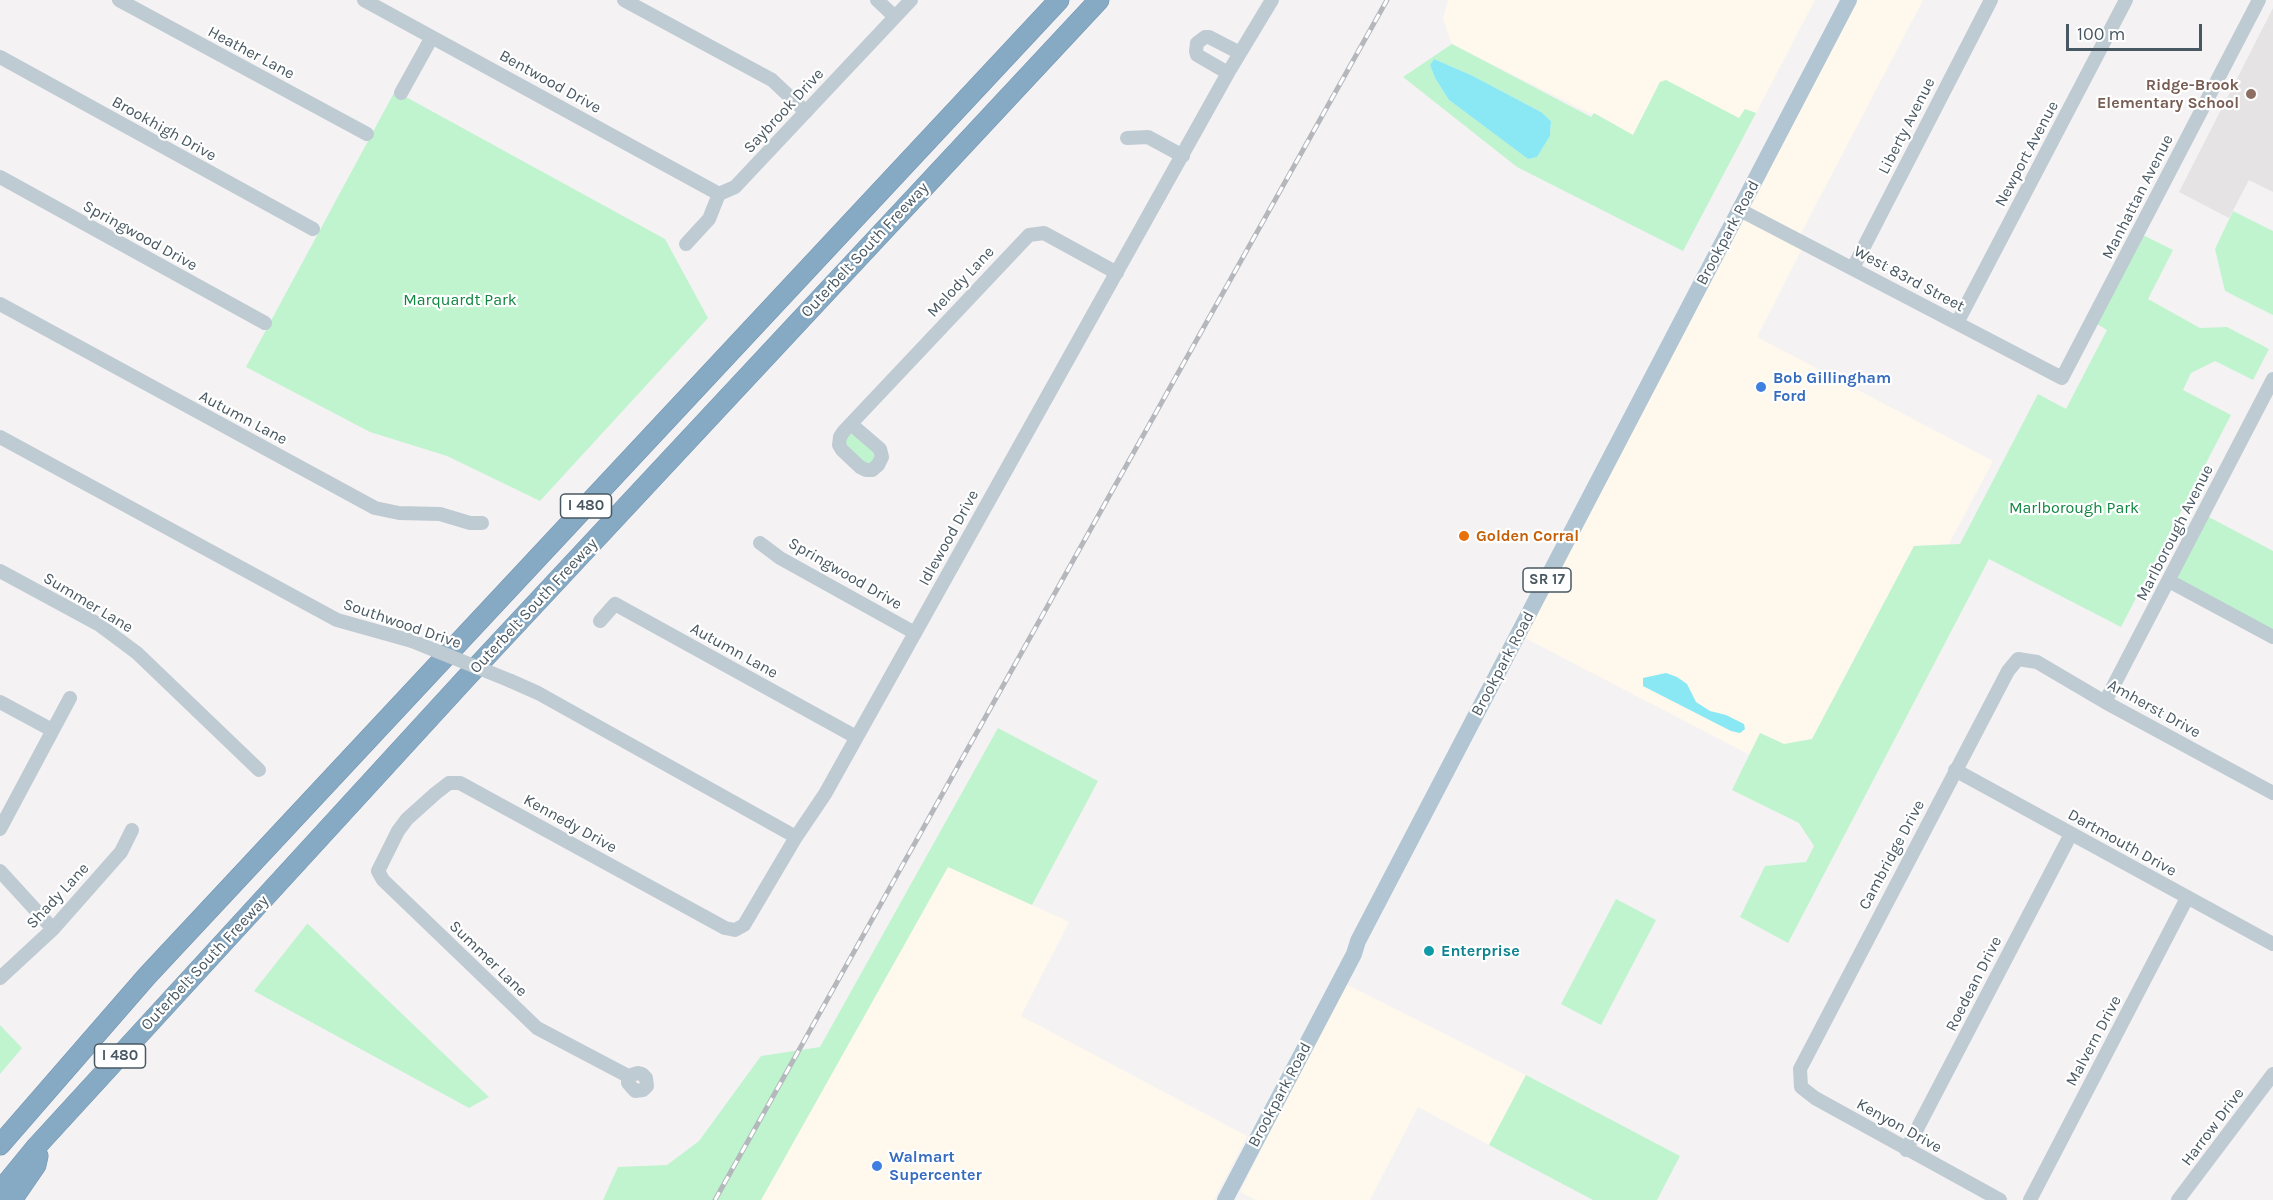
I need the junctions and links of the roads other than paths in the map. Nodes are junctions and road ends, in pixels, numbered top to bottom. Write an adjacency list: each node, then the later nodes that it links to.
1 (119, 0): 20 (street, Heather Lane)
2 (364, 0): 14 (street, Bentwood Drive)
3 (624, 0): 19 (street)
4 (877, 0): 13 (street)
5 (911, 0): 13 (street, Saybrook Drive)
6 (1059, 0): 67 (highway, Outerbelt South Freeway / I 480)
7 (1099, 0): 68 (highway, Outerbelt South Freeway / I 480)
8 (1272, 0): 15 (street, Idlewood Drive)
9 (1850, 0): 25 (main road, Brookpark Road / SR 17)
10 (1991, 0): 28 (street, Liberty Avenue)
11 (2126, 0): 32 (street, Newport Avenue)
12 (2259, 0): 33 (street, Manhattan Avenue)
13 (895, 17): 19 (street, Saybrook Drive)
14 (432, 36): 18 (street); 24 (street, Bentwood Drive)
15 (1240, 53): 17 (street, Idlewood Drive); 17 (street)
16 (0, 57): 26 (street, Brookhigh Drive)
17 (1228, 74): 22 (street, Idlewood Drive)
18 (401, 93)
19 (806, 112): 24 (street, Saybrook Drive)
20 (367, 134)
21 (1127, 138): 22 (street)
22 (1183, 156): 29 (street, Idlewood Drive)
23 (0, 177): 31 (street, Springwood Drive)
24 (719, 194): 27 (street)
25 (1740, 210): 28 (street, West 83rd Street); 72 (main road, Brookpark Road / SR 17)
26 (313, 229)
27 (686, 244)
28 (1853, 268): 32 (street, West 83rd Street)
29 (1117, 273): 35 (street, Melody Lane); 42 (street, Idlewood Drive)
30 (0, 304): 37 (street, Autumn Lane)
31 (265, 323)
32 (1957, 323): 33 (street, West 83rd Street)
33 (2062, 378)
34 (2273, 379): 40 (street, Marlborough Avenue)
35 (851, 424)
36 (0, 437): 57 (street, Southwood Drive, bridge)
37 (482, 523)
38 (760, 543): 42 (street, Springwood Drive)
39 (0, 571): 50 (street, Summer Lane)
40 (2169, 581): 43 (street); 47 (street, Marlborough Avenue)
41 (600, 621): 49 (street, Autumn Lane)
42 (915, 633): 49 (street, Idlewood Drive)
43 (2273, 637)
44 (2018, 659): 47 (street, Amherst Drive); 51 (street, Cambridge Drive)
45 (70, 698): 48 (street)
46 (0, 702): 48 (street)
47 (2105, 702): 52 (street, Amherst Drive)
48 (52, 730): 53 (street)
49 (856, 737): 57 (street, Idlewood Drive)
50 (259, 770)
51 (1955, 770): 56 (street, Dartmouth Drive); 64 (street, Cambridge Drive)
52 (2273, 793)
53 (0, 829)
54 (132, 830): 60 (street, Shady Lane)
55 (398, 831): 61 (street, Kennedy Drive); 66 (street, Summer Lane)
56 (2071, 834): 59 (street, Dartmouth Drive); 69 (street, Roedean Drive)
57 (796, 837): 61 (street, Idlewood Drive)
58 (0, 871): 60 (street)
59 (2187, 898): 62 (street, Dartmouth Drive); 74 (street, Malvern Drive)
60 (52, 928): 63 (street, Shady Lane)
61 (735, 930)
62 (2273, 944)
63 (0, 978)
64 (1800, 1069): 69 (street, Kenyon Drive)
65 (2273, 1074): 75 (street, Harrow Drive)
66 (628, 1076)
67 (2, 1142)
68 (37, 1146): 70 (highway, Outerbelt South Freeway / I 480); 71 (highway)
69 (1906, 1150): 73 (street, Kenyon Drive)
70 (0, 1191)
71 (12, 1200)
72 (1225, 1200)
73 (2000, 1200)
74 (2030, 1200)
75 (2178, 1200)

